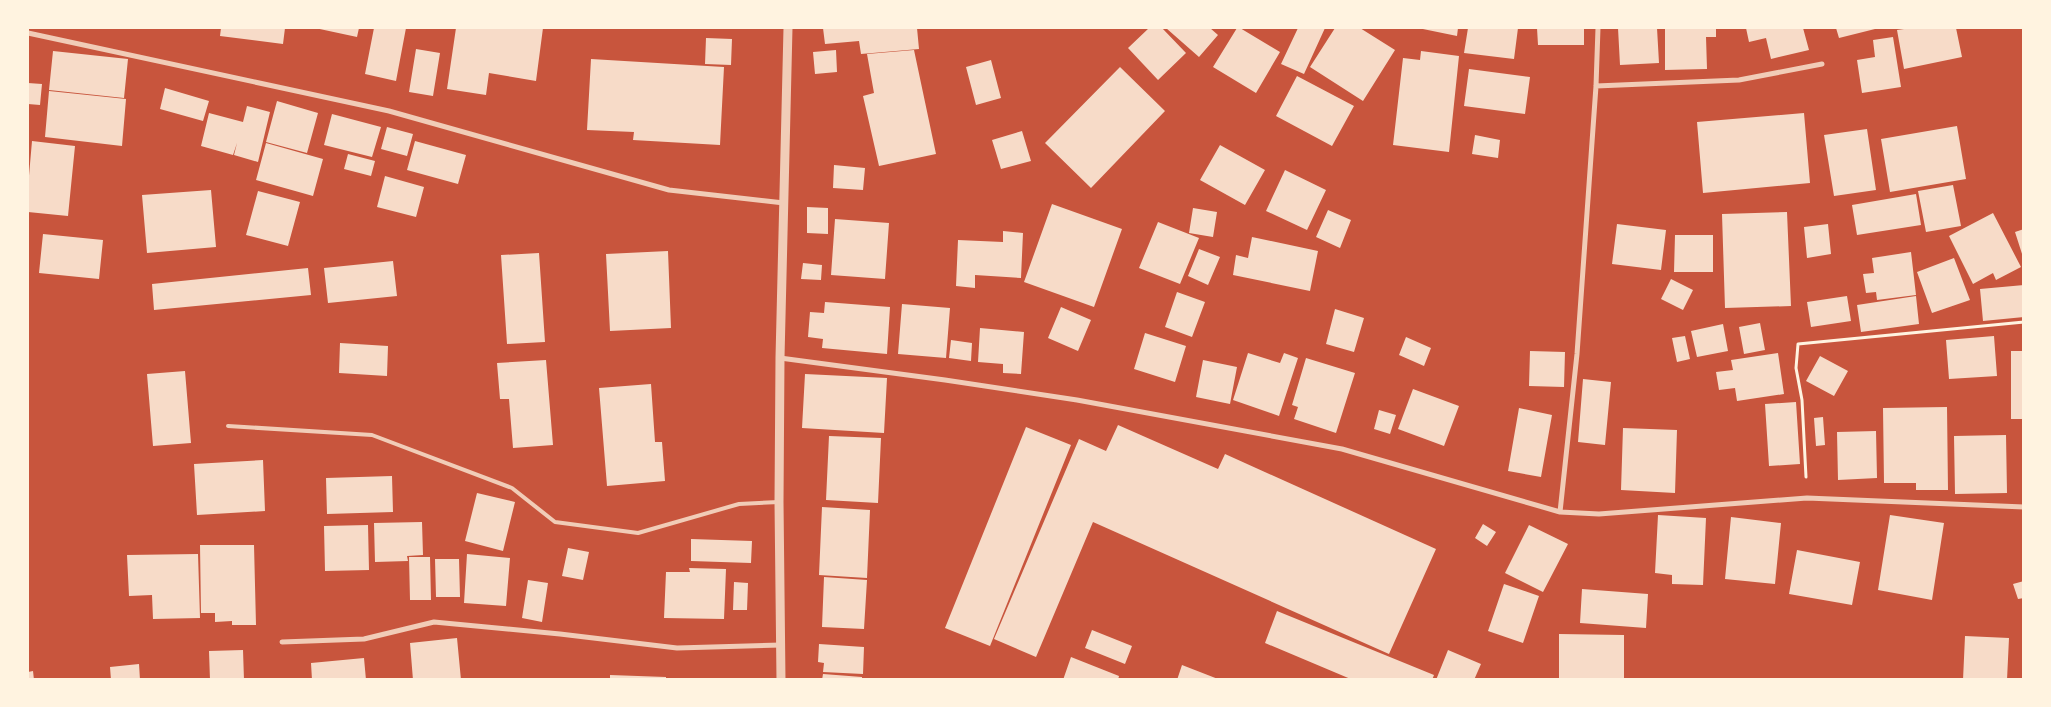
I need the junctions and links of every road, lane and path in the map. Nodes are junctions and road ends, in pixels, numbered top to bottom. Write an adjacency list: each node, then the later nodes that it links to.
1 (788, 28): 6 (street)
2 (1598, 28): 5 (street)
3 (28, 34): 6 (street)
4 (1822, 64): 5 (street)
5 (1596, 86): 13 (street)
6 (784, 203): 8 (street)
7 (2024, 322): 10 (path)
8 (780, 358): 11 (street); 13 (street)
9 (228, 426): 11 (lane)
10 (1807, 498): 12 (street); 13 (street)
11 (779, 502): 15 (street)
12 (2024, 507)
13 (1560, 512)
14 (282, 642): 15 (street)
15 (781, 645): 16 (street)
16 (781, 680)

